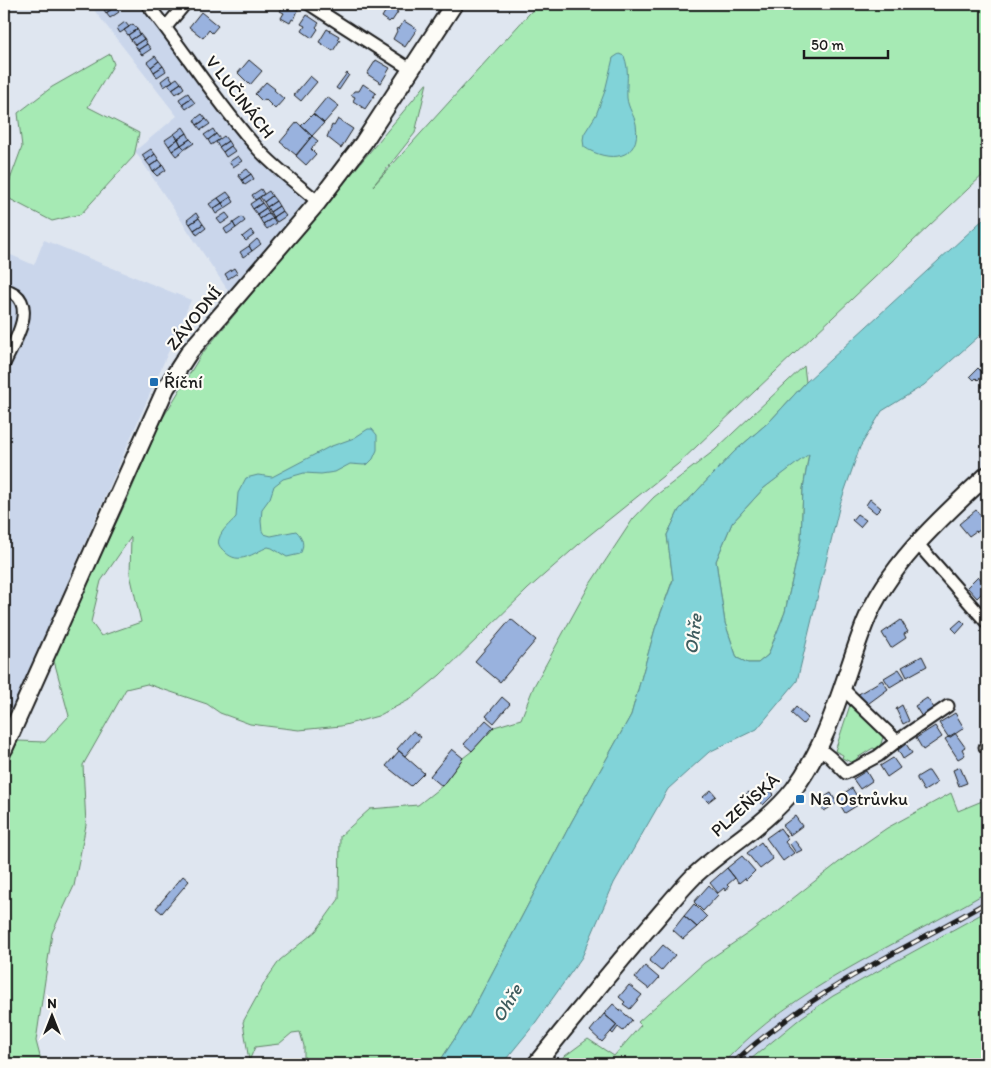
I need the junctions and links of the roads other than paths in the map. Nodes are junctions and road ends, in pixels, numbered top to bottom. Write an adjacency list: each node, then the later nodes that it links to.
1 (147, 4): 5 (street, V LUČINÁCH)
2 (185, 4): 5 (street)
3 (309, 4): 6 (street)
4 (454, 4): 6 (street, ZÁVODNÍ)
5 (166, 27): 7 (street, V LUČINÁCH)
6 (410, 69): 7 (street, ZÁVODNÍ)
7 (318, 202): 17 (street, ZÁVODNÍ)
8 (4, 289): 9 (street)
9 (4, 364)
10 (987, 475): 11 (street, PLZEŇSKÁ)
11 (917, 543): 12 (street); 13 (street, PLZEŇSKÁ)
12 (987, 623)
13 (843, 689): 15 (street); 16 (street, PLZEŇSKÁ)
14 (948, 706): 15 (street)
15 (897, 742): 16 (street)
16 (819, 748): 18 (street, PLZEŇSKÁ)
17 (4, 749)
18 (536, 1064)

